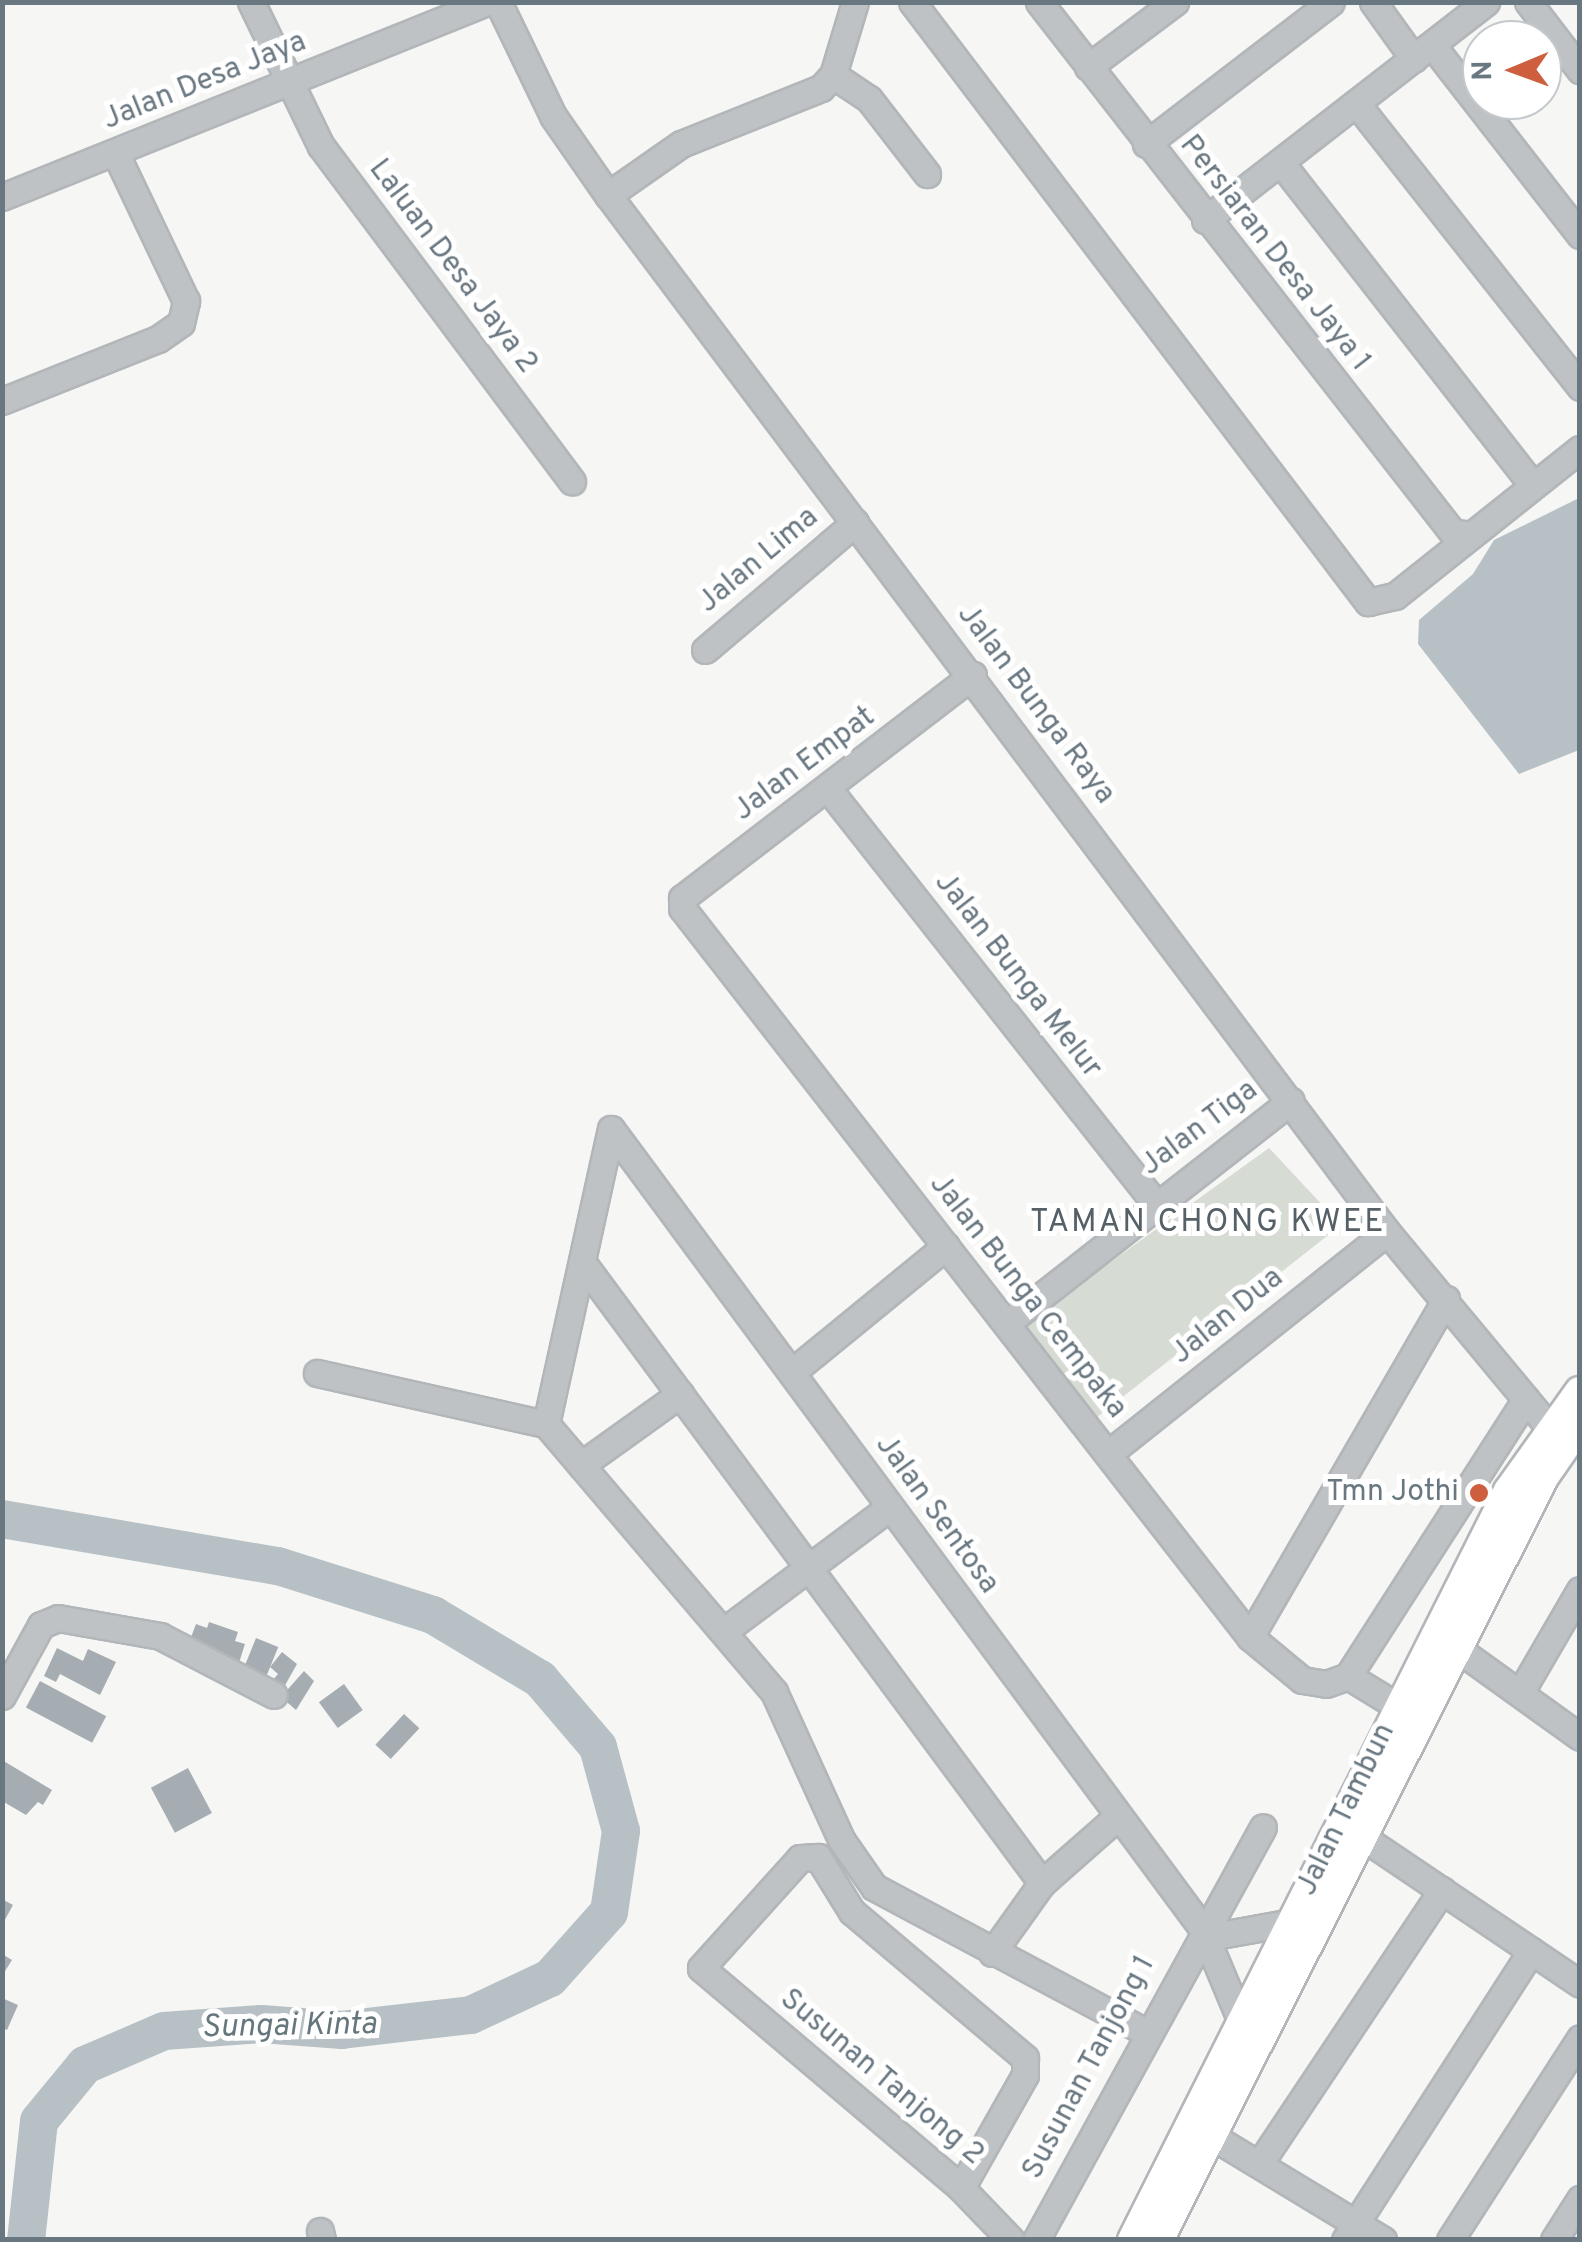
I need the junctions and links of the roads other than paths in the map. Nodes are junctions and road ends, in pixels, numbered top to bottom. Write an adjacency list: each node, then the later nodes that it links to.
1 (251, 2): 16 (street, Laluan Desa Jaya 2)
2 (486, 2): 16 (street, Jalan Desa Jaya)
3 (498, 2): 22 (street, Jalan Bunga Raya)
4 (855, 2): 15 (street)
5 (912, 2): 32 (street)
6 (1039, 2): 13 (street, Persiaran Desa Jaya 1)
7 (1174, 2): 13 (street)
8 (1331, 2): 18 (street)
9 (1373, 2): 12 (street)
10 (1486, 2): 12 (street)
11 (1528, 2): 14 (street)
12 (1423, 52): 17 (street); 25 (street)
13 (1088, 67): 18 (street, Persiaran Desa Jaya 1)
14 (1580, 70)
15 (833, 75): 21 (street); 22 (street)
16 (292, 83): 19 (street, Jalan Desa Jaya); 29 (street, Laluan Desa Jaya 2)
17 (1356, 103): 20 (street); 26 (street)
18 (1146, 144): 24 (street, Persiaran Desa Jaya 1)
19 (116, 154): 23 (street, Jalan Desa Jaya); 27 (street)
20 (1280, 163): 24 (street); 30 (street)
21 (928, 174)
22 (608, 196): 31 (street, Jalan Bunga Raya)
23 (2, 197)
24 (1205, 220): 32 (street, Persiaran Desa Jaya 1)
25 (1580, 235)
26 (1580, 387)
27 (2, 401)
28 (1580, 449): 30 (street)
29 (572, 482)
30 (1532, 484): 32 (street)
31 (855, 523): 33 (street, Jalan Lima); 34 (street, Jalan Bunga Raya)
32 (1466, 534)
33 (706, 650)
34 (972, 675): 35 (street, Jalan Empat); 37 (street, Jalan Bunga Raya)
35 (829, 790): 36 (street, Jalan Empat); 38 (street, Jalan Bunga Melur)
36 (682, 908): 40 (street, Jalan Bunga Cempaka)
37 (1291, 1101): 38 (street, Jalan Tiga); 39 (street, Jalan Bunga Raya)
38 (1154, 1203): 43 (street, Jalan Tiga)
39 (1387, 1232): 42 (street, Jalan Bunga Raya); 51 (street, Jalan Dua)
40 (946, 1246): 43 (street, Jalan Bunga Cempaka); 44 (street)
41 (582, 1262): 44 (street, Jalan Sentosa); 47 (street); 49 (street)
42 (1446, 1300): 48 (street, Jalan Bunga Raya); 57 (street)
43 (1008, 1322): 51 (street, Jalan Bunga Cempaka)
44 (792, 1372): 53 (street, Jalan Sentosa)
45 (317, 1373): 49 (street)
46 (1580, 1392): 50 (main road, Jalan Tambun)
47 (680, 1394): 52 (street); 54 (street)
48 (1526, 1399): 50 (street, Jalan Bunga Raya); 59 (street)
49 (546, 1424): 52 (street)
50 (1564, 1426): 58 (main road, Jalan Tambun)
51 (1109, 1453): 57 (street, Jalan Bunga Cempaka)
52 (581, 1465): 56 (street)
53 (890, 1507): 54 (street); 65 (street, Jalan Sentosa)
54 (808, 1568): 56 (street); 68 (street)
55 (1580, 1590): 60 (street)
56 (724, 1631): 73 (street)
57 (1250, 1636): 59 (street, Jalan Bunga Cempaka)
58 (1448, 1642): 60 (street); 63 (main road, Jalan Tambun)
59 (1348, 1676): 63 (street)
60 (1520, 1694): 64 (street)
61 (274, 1695): 62 (street)
62 (2, 1696)
63 (1410, 1714): 67 (main road, Jalan Tambun)
64 (1580, 1737)
65 (1116, 1818): 68 (street); 71 (street, Jalan Sentosa)
66 (1263, 1827): 71 (street, Susunan Tanjong 1)
67 (1352, 1829): 69 (street); 70 (main road, Jalan Tambun); 78 (main road, Jalan Tambun)
68 (1042, 1884): 73 (street)
69 (1442, 1890): 72 (street); 79 (street)
70 (1292, 1922): 71 (street); 75 (main road, Jalan Tambun)
71 (1205, 1932): 75 (street, Jalan Sentosa); 76 (street, Susunan Tanjong 1)
72 (1531, 1951): 74 (street); 82 (street)
73 (992, 1953): 76 (street)
74 (1580, 1984)
75 (1240, 2019): 78 (main road, Jalan Tambun)
76 (1146, 2032): 84 (street, Susunan Tanjong 1)
77 (1580, 2038): 88 (street)
78 (1200, 2129): 79 (street); 85 (main road, Jalan Tambun); 86 (main road, Jalan Tambun)
79 (1260, 2162): 82 (street)
80 (960, 2188): 80 (street, Susunan Tanjong 2); 83 (street, Susunan Tanjong 2)
81 (1580, 2200): 89 (street)
82 (1349, 2231): 87 (street)
83 (1011, 2240)
84 (1036, 2240)
85 (1133, 2240)
86 (1158, 2240)
87 (1383, 2240)
88 (1450, 2240)
89 (1554, 2240)

